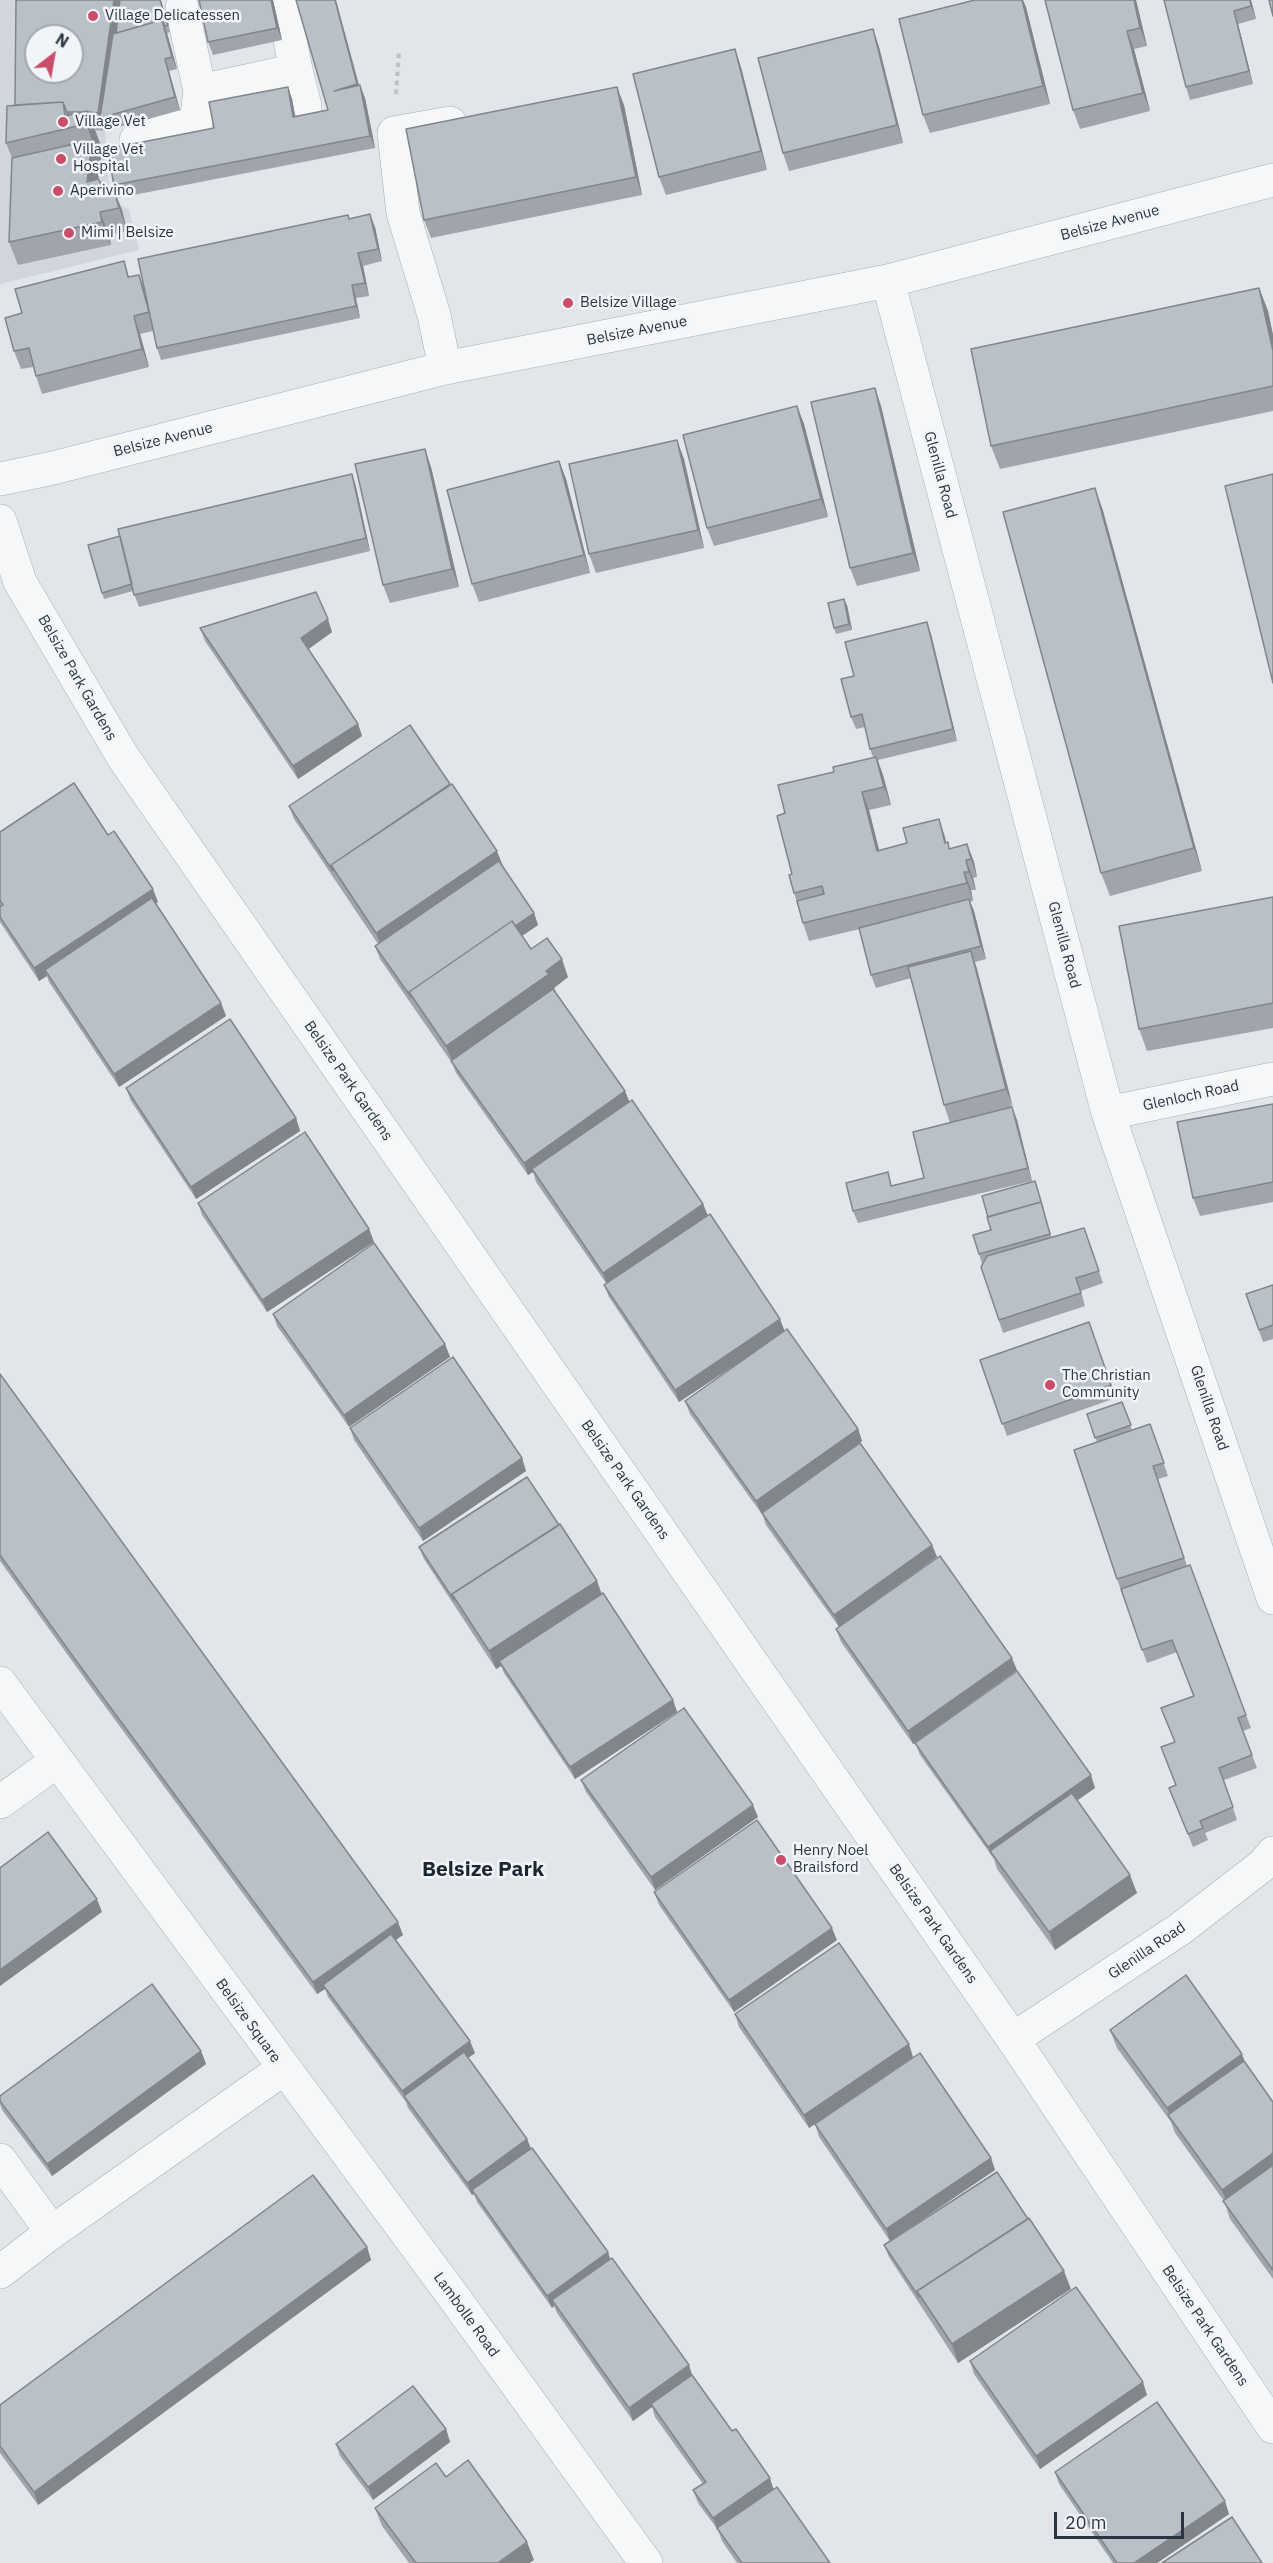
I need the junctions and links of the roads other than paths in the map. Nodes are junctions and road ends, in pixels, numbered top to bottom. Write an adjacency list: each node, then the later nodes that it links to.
1 (282, 0): 3 (street)
2 (182, 8): 4 (street)
3 (296, 70): 4 (street); 5 (street)
4 (201, 91): 7 (street)
5 (304, 106)
6 (476, 118): 10 (street)
7 (136, 140)
8 (1271, 188): 9 (street, Belsize Avenue)
9 (888, 281): 10 (street, Belsize Avenue); 14 (street, Glenilla Road)
10 (445, 369): 11 (street, Belsize Avenue)
11 (0, 479)
12 (0, 521): 20 (street, Belsize Park Gardens)
13 (1273, 1079): 14 (street, Glenloch Road)
14 (1108, 1113): 15 (street, Glenilla Road)
15 (1273, 1598)
16 (0, 1683): 17 (street, Belsize Square)
17 (57, 1761): 18 (street); 21 (street, Belsize Square)
18 (0, 1802)
19 (1273, 1853): 20 (street, Glenilla Road)
20 (1013, 2038): 25 (street, Belsize Park Gardens)
21 (283, 2069): 23 (street, Belsize Square); 26 (street, Lambolle Road)
22 (0, 2160): 23 (street)
23 (52, 2232): 24 (street, Belsize Square)
24 (0, 2272)
25 (1273, 2427)
26 (646, 2563)

